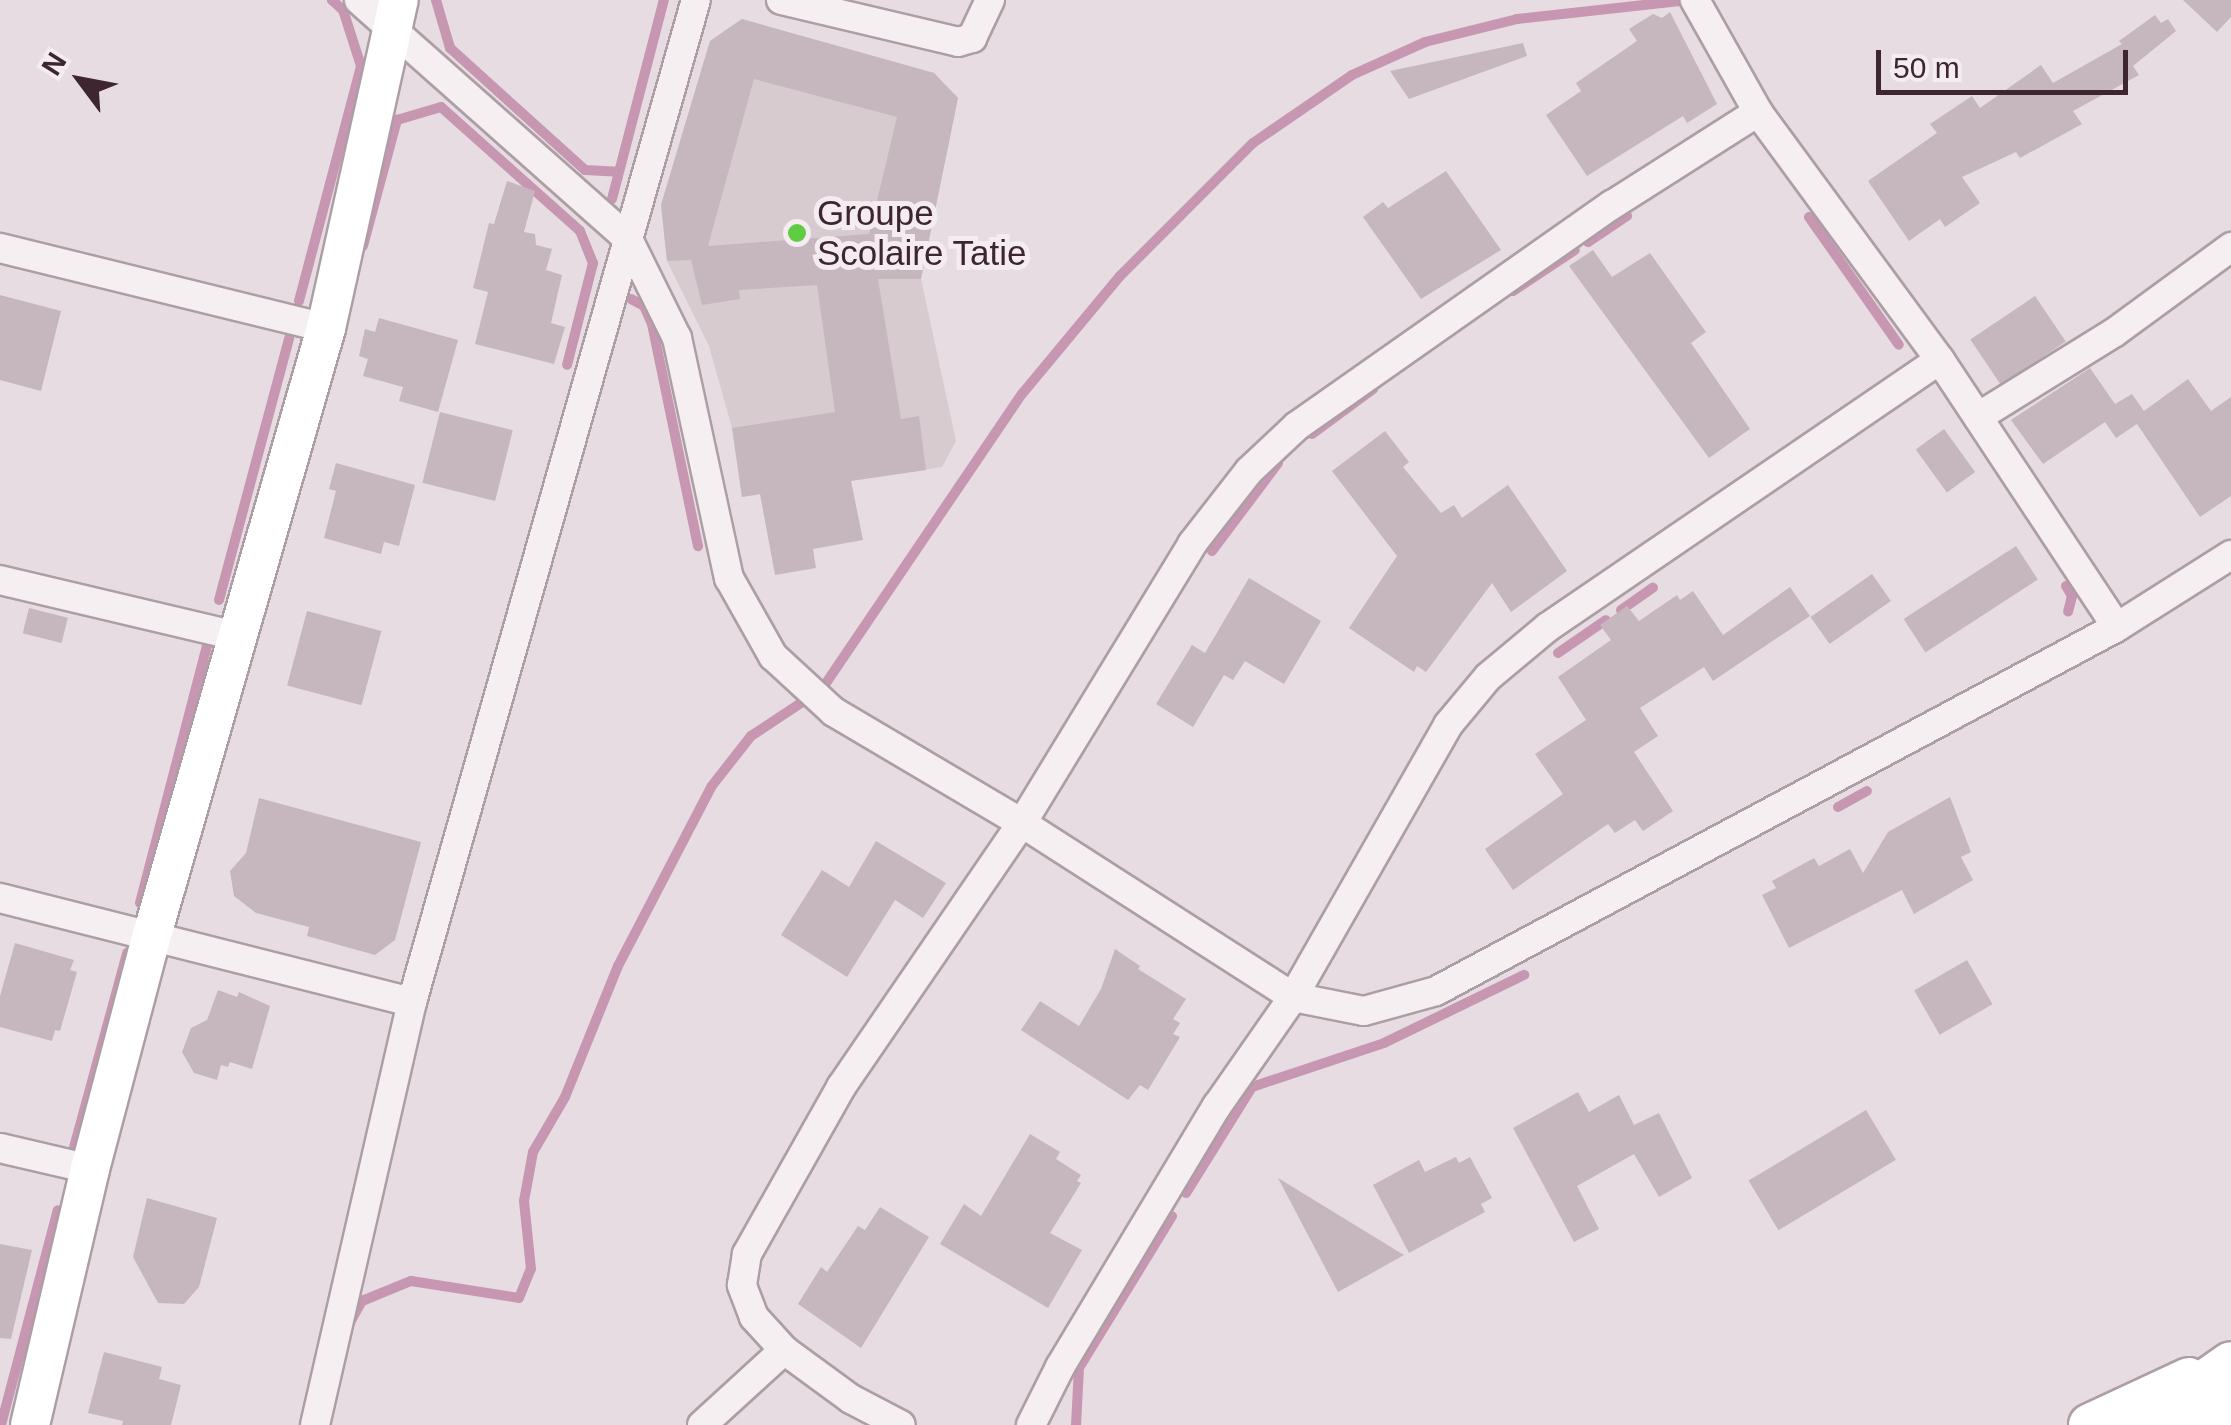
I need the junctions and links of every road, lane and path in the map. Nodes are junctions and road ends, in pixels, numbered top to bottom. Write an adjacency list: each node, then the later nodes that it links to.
1 (359, 0): 6 (street)
2 (696, 0): 8 (street)
3 (781, 0): 4 (street)
4 (990, 0)
5 (1694, 0): 7 (street)
6 (395, 16): 8 (street); 11 (main road)
7 (1758, 112): 12 (street); 18 (street)
8 (628, 239): 18 (street); 22 (street)
9 (2231, 247): 13 (street)
10 (0, 248): 11 (street)
11 (326, 328): 17 (main road)
12 (1940, 360): 13 (street); 21 (street)
13 (1978, 417): 16 (street)
14 (2231, 555): 16 (street)
15 (0, 580): 17 (street)
16 (2116, 627): 21 (street)
17 (241, 637): 20 (main road)
18 (1022, 823): 21 (street); 25 (street)
19 (0, 898): 20 (street)
20 (152, 935): 22 (street); 24 (main road)
21 (1293, 997): 32 (street)
22 (412, 1002): 29 (street)
23 (0, 1148): 24 (street)
24 (90, 1169): 28 (main road)
25 (784, 1350): 30 (street); 31 (street)
26 (2231, 1363): 33 (main road); 34 (highway)
27 (2231, 1411): 35 (highway); 36 (main road)
28 (30, 1425)
29 (315, 1425)
30 (702, 1425)
31 (901, 1425)
32 (1030, 1425)
33 (2090, 1425)
34 (2144, 1425)
35 (2194, 1425)
36 (2210, 1425)

